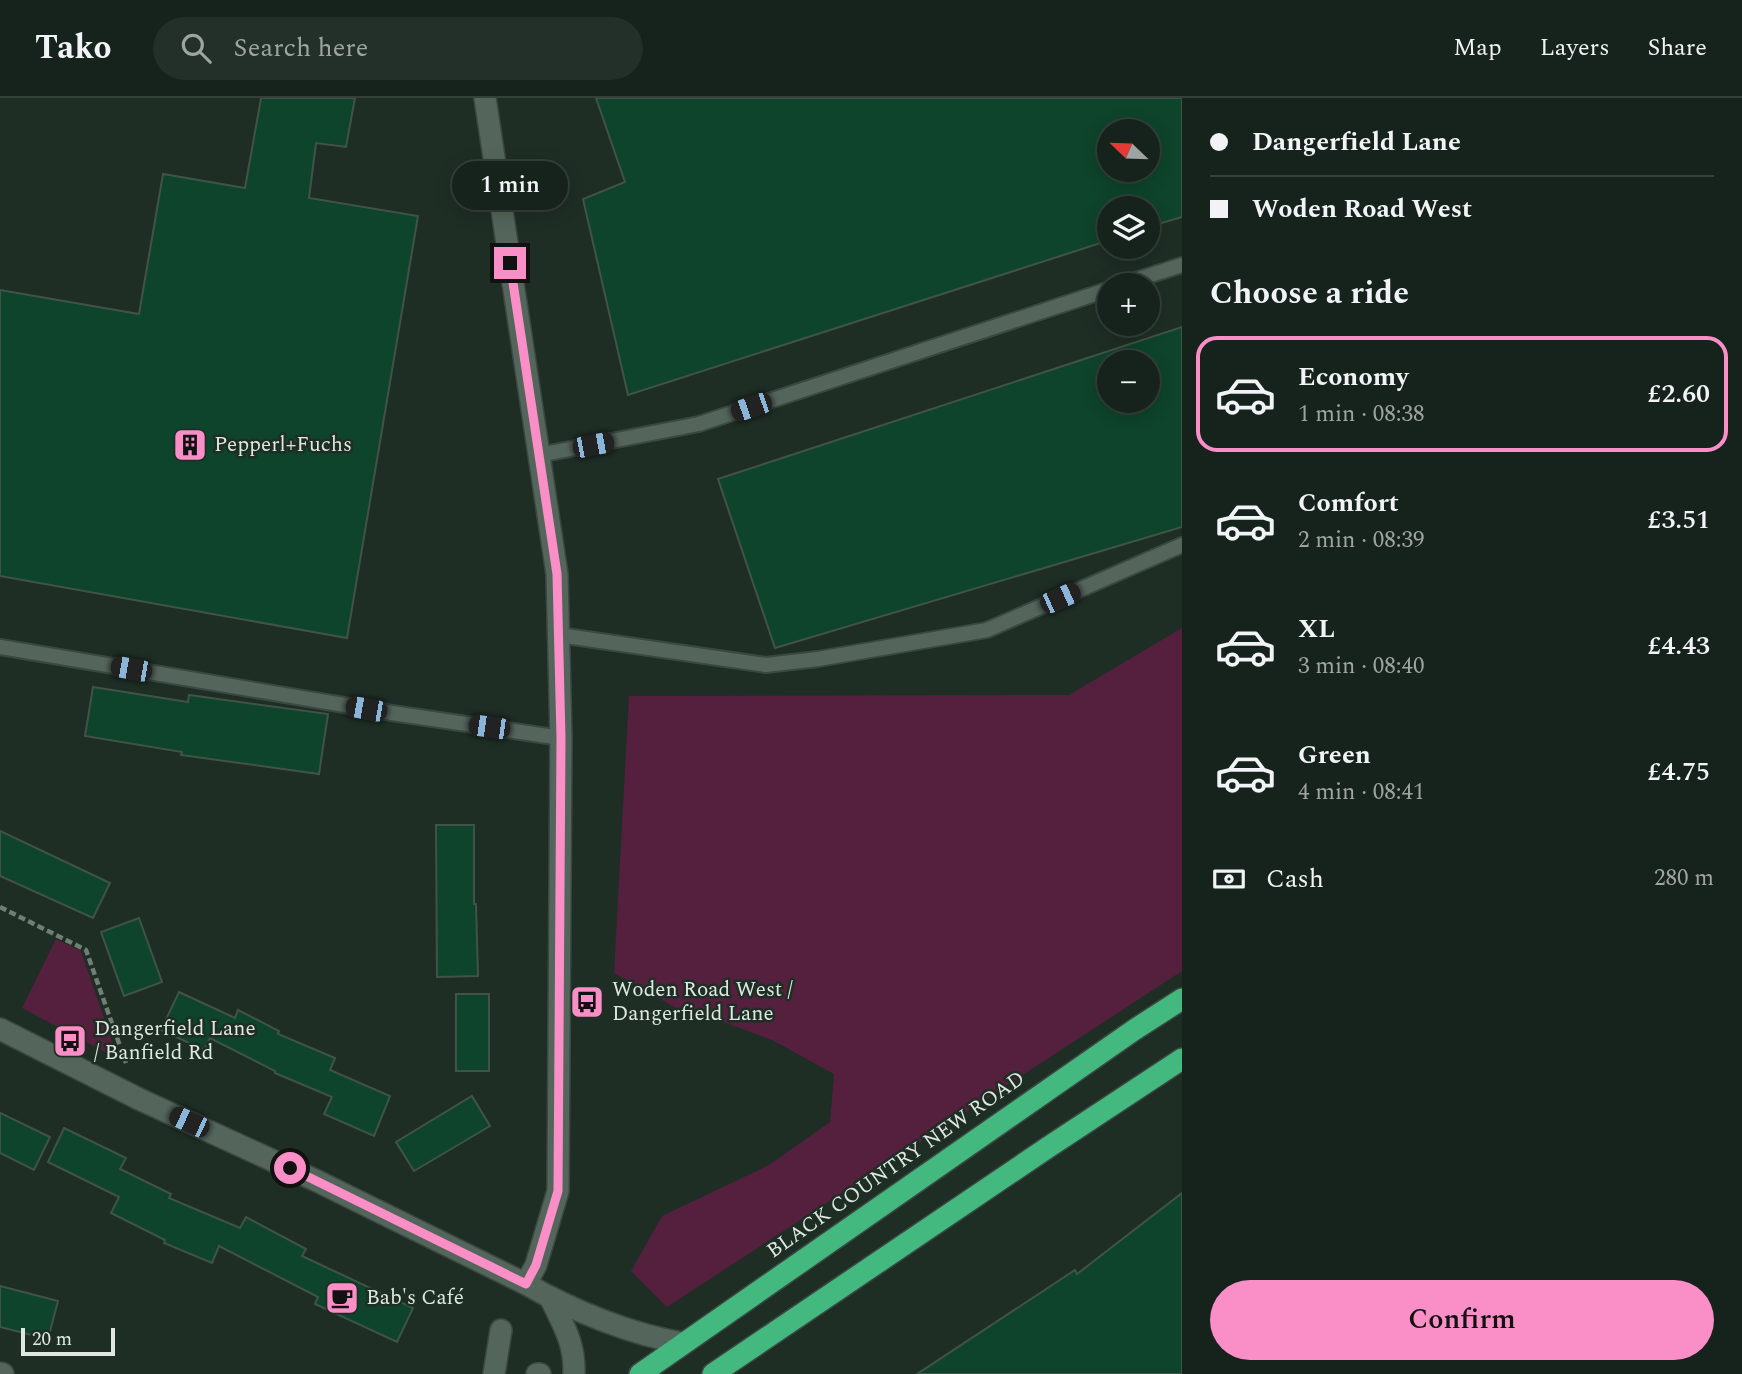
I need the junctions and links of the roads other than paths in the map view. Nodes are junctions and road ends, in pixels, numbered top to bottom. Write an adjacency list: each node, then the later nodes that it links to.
1 (485, 98): 5 (street)
2 (1182, 265): 3 (lane)
3 (1157, 273)
4 (1097, 293): 5 (lane)
5 (540, 455): 7 (street)
6 (1182, 545): 7 (lane)
7 (559, 635): 9 (street)
8 (0, 648): 9 (lane)
9 (561, 738): 13 (street)
10 (1182, 999): 16 (highway, BLACK COUNTRY NEW ROAD)
11 (0, 1029): 13 (street)
12 (1182, 1059): 20 (highway)
13 (526, 1284): 14 (street)
14 (550, 1297): 16 (street); 18 (street)
15 (501, 1329): 17 (street)
16 (683, 1343): 19 (highway, BLACK COUNTRY NEW ROAD)
17 (494, 1374)
18 (574, 1374)
19 (640, 1374)
20 (713, 1374)

